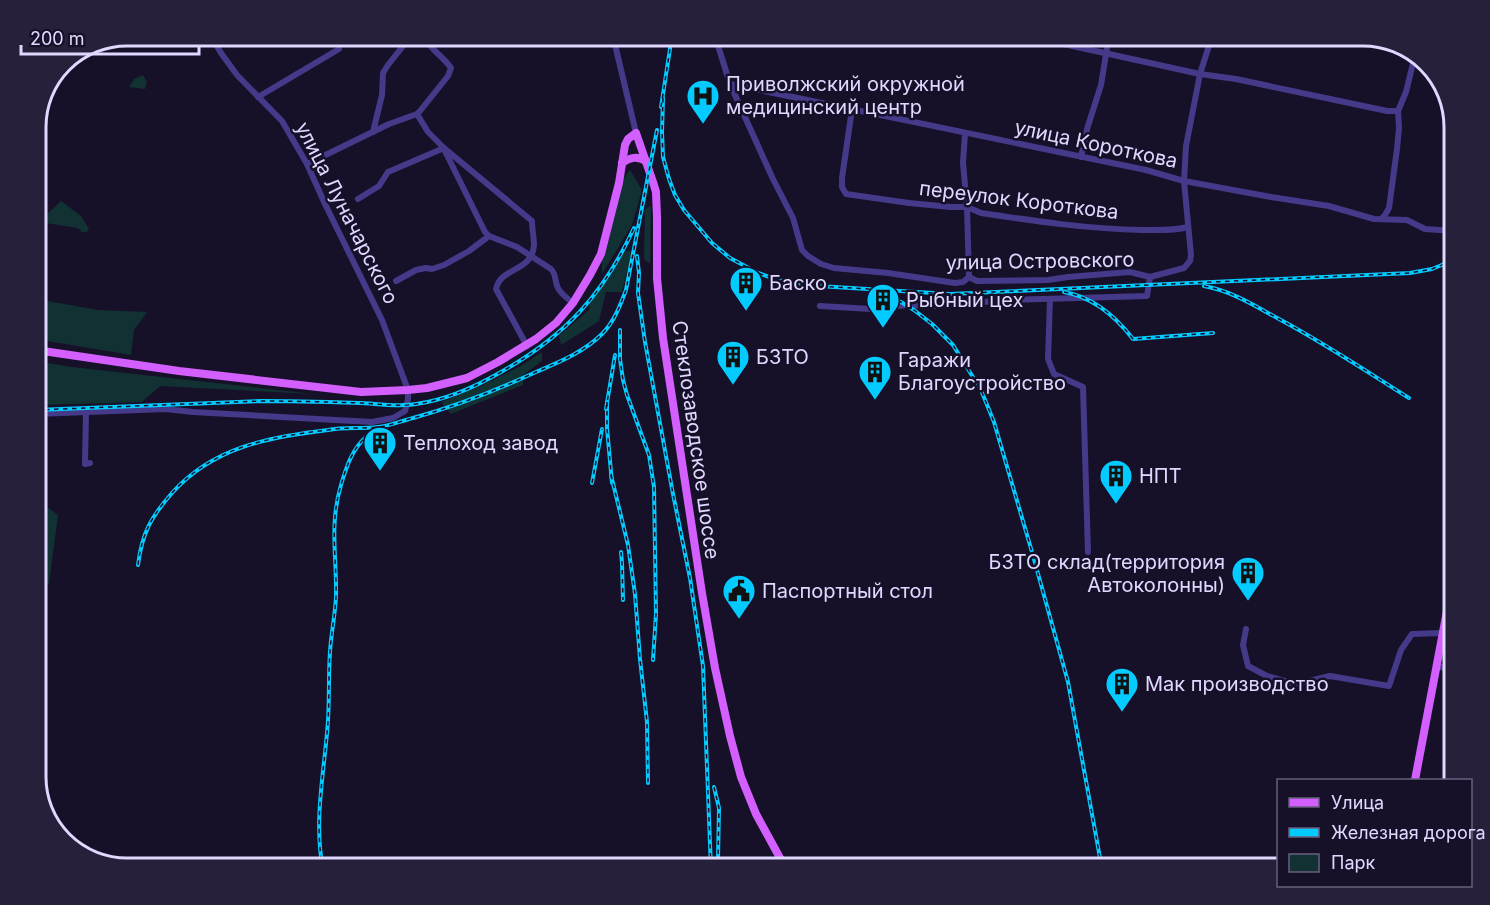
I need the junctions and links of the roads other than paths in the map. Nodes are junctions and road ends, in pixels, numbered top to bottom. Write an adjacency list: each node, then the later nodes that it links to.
1 (217, 46): 14 (street, улица Луначарского)
2 (403, 46): 18 (street)
3 (430, 46): 17 (street)
4 (615, 46): 19 (street)
5 (718, 46): 13 (street)
6 (1074, 46): 10 (street)
7 (1106, 46): 10 (street)
8 (1209, 46): 12 (street)
9 (339, 50): 14 (street)
10 (1105, 52): 12 (street); 22 (street)
11 (1413, 64): 16 (street)
12 (1200, 74): 16 (street); 26 (street)
13 (730, 84): 15 (street, улица Короткова); 34 (street, улица Островского)
14 (258, 97): 25 (street, улица Луначарского)
15 (852, 109): 20 (street, улица Короткова); 28 (street, переулок Короткова)
16 (1398, 111): 29 (street)
17 (417, 114): 18 (street); 21 (street)
18 (373, 132): 25 (street)
19 (636, 133): 23 (main road, Стеклозаводское шоссе); 24 (main road)
20 (965, 133): 22 (street, улица Короткова); 28 (street)
21 (444, 148): 27 (street); 32 (street); 33 (street)
22 (1081, 157): 26 (street, улица Короткова)
23 (646, 161): 24 (main road); 53 (main road, Стеклозаводское шоссе)
24 (622, 163): 38 (main road)
25 (307, 164): 42 (street, улица Луначарского)
26 (1185, 181): 29 (street, улица Короткова); 30 (street)
27 (358, 199)
28 (967, 207): 30 (street, переулок Короткова); 34 (street)
29 (1382, 218): 31 (street, улица Короткова)
30 (1188, 227): 35 (street, улица Островского)
31 (1443, 231)
32 (489, 236): 33 (street); 36 (street)
33 (531, 256): 38 (street); 40 (street)
34 (969, 277): 35 (street, улица Островского)
35 (1150, 277): 37 (street)
36 (396, 281)
37 (1050, 299): 39 (street); 46 (street)
38 (573, 303): 40 (main road)
39 (820, 306)
40 (527, 346): 42 (main road)
41 (47, 352): 42 (main road)
42 (408, 390): 43 (street)
43 (86, 412): 44 (street); 45 (street)
44 (47, 414)
45 (90, 463)
46 (1088, 552)
47 (1246, 629): 49 (street)
48 (1444, 629): 49 (main road)
49 (1443, 633): 50 (main road)
50 (1437, 666): 51 (street); 52 (main road)
51 (1444, 668)
52 (1415, 779)
53 (780, 858)

